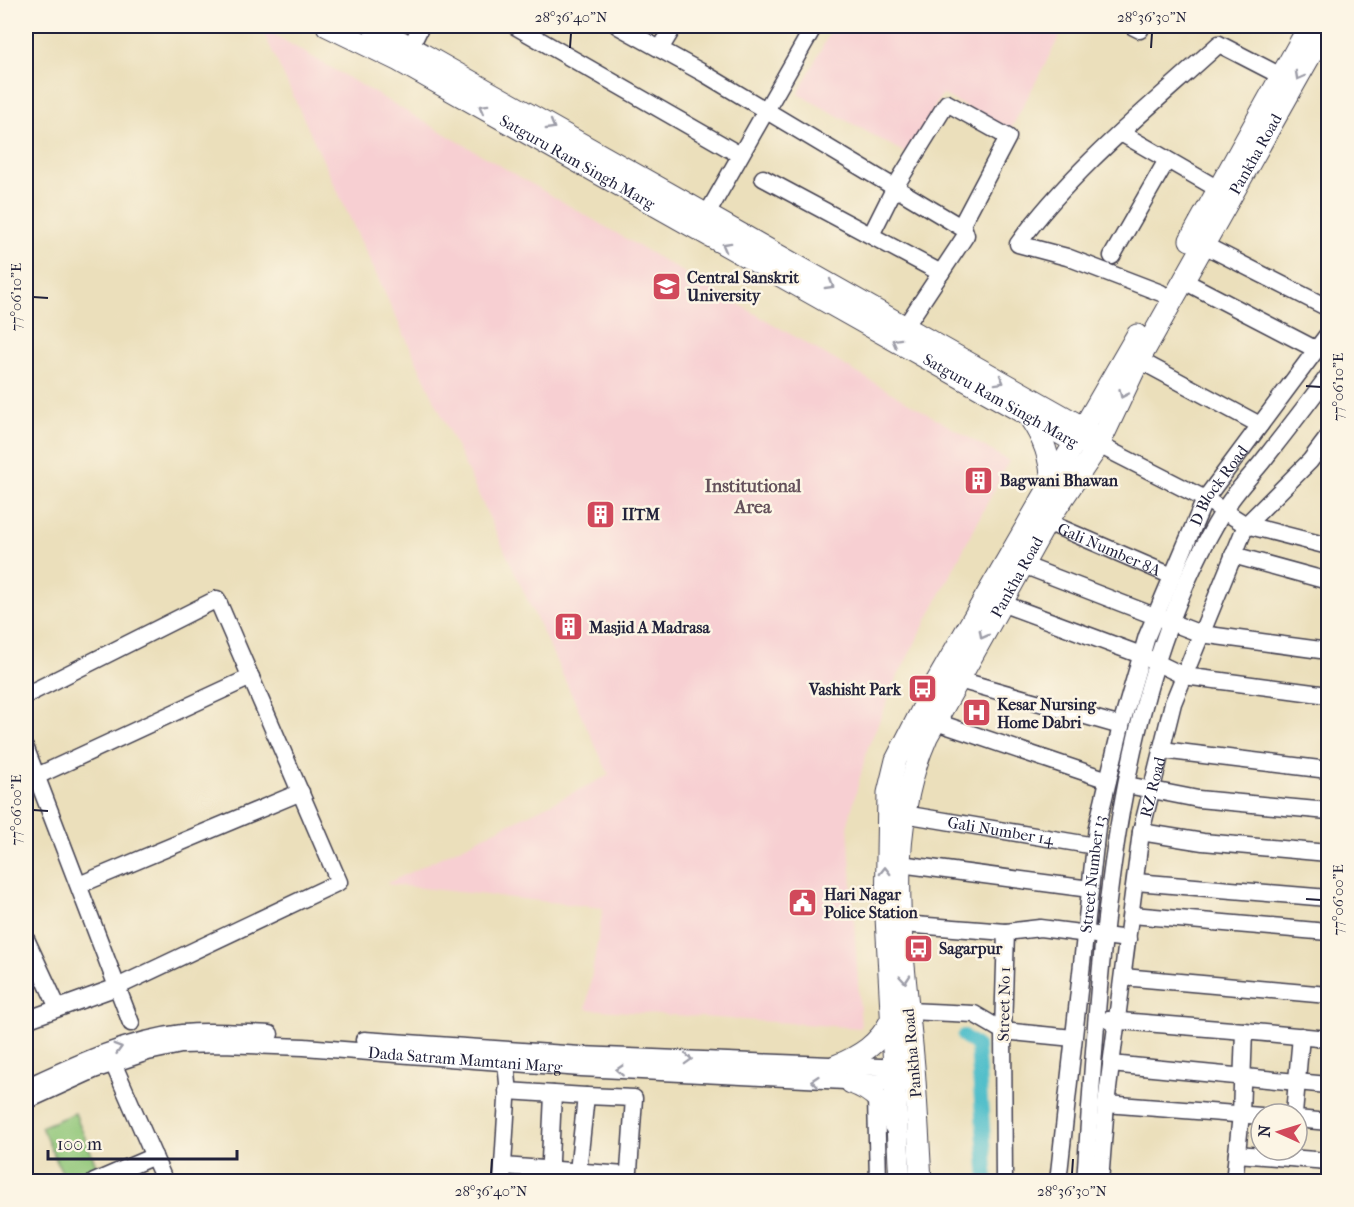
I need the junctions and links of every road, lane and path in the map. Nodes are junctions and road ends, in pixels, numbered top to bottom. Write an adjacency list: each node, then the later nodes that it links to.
1 (327, 26): 20 (main road, Satguru Ram Singh Marg, one-way to 1)
2 (372, 26): 10 (main road, Satguru Ram Singh Marg)
3 (421, 26): 10 (street)
4 (515, 26): 15 (street)
5 (618, 26): 11 (street)
6 (674, 26): 11 (street)
7 (814, 26): 13 (street)
8 (1309, 26): 12 (main road, Pankha Road)
9 (1327, 26): 23 (main road, Pankha Road, one-way to 23)
10 (411, 46): 20 (main road, Satguru Ram Singh Marg, one-way to 20)
11 (660, 49): 13 (street)
12 (1281, 76): 14 (street); 19 (main road, Pankha Road)
13 (767, 110): 15 (street); 18 (street)
14 (1121, 133): 16 (street); 27 (street)
15 (740, 155): 20 (street)
16 (1167, 160): 19 (street); 24 (street)
17 (763, 178): 22 (street)
18 (895, 187): 21 (street); 21 (street); 22 (street)
19 (1218, 189): 27 (main road, Pankha Road)
20 (702, 223): 29 (main road, Satguru Ram Singh Marg, one-way to 29); 36 (main road, Satguru Ram Singh Marg, one-way to 20)
21 (961, 226): 25 (street)
22 (871, 235): 25 (street)
23 (1204, 245): 26 (main road, Pankha Road); 28 (street)
24 (1112, 256)
25 (941, 273): 29 (street)
26 (1184, 281): 31 (street); 32 (main road, Pankha Road)
27 (1161, 293): 34 (main road, Pankha Road)
28 (1329, 308)
29 (905, 327): 35 (main road, Satguru Ram Singh Marg, one-way to 35)
30 (1329, 334): 31 (street, D Block Road)
31 (1317, 350): 37 (street, D Block Road)
32 (1139, 360): 37 (street); 40 (main road, Pankha Road, one-way to 40)
33 (1329, 376): 45 (street)
34 (1097, 405): 35 (main road); 38 (main road, Pankha Road)
35 (1053, 411): 38 (main road, Satguru Ram Singh Marg)
36 (1028, 416): 38 (main road, Satguru Ram Singh Marg); 43 (main road)
37 (1260, 425): 44 (street, D Block Road)
38 (1080, 435): 40 (main road, Satguru Ram Singh Marg); 43 (main road, Pankha Road)
39 (1329, 437): 41 (street, RZ Road)
40 (1099, 445): 44 (street); 46 (main road, Pankha Road)
41 (1310, 461): 42 (street); 47 (street, RZ Road)
42 (1329, 463)
43 (1052, 483): 97 (main road, Pankha Road, one-way to 43)
44 (1205, 499): 45 (street); 51 (street, D Block Road)
45 (1223, 512): 47 (street); 55 (street)
46 (1047, 522): 50 (main road, Pankha Road); 51 (street, Gali Number 8A)
47 (1245, 525): 48 (street); 49 (street, RZ Road)
48 (1329, 546)
49 (1233, 555): 52 (street); 56 (street, RZ Road)
50 (1023, 565): 53 (main road, Pankha Road); 54 (street)
51 (1172, 576): 54 (street, D Block Road)
52 (1329, 581)
53 (1001, 603): 58 (street); 62 (main road, Pankha Road, one-way to 62)
54 (1154, 616): 55 (street); 58 (street, D Block Road)
55 (1171, 624): 56 (street); 59 (street)
56 (1201, 634): 57 (street); 60 (street, RZ Road)
57 (1329, 651)
58 (1141, 656): 59 (street); 66 (street, Street Number 13)
59 (1156, 664): 60 (street); 72 (street)
60 (1184, 676): 64 (street); 68 (street, RZ Road)
61 (251, 677): 63 (street); 70 (street); 73 (street)
62 (959, 680): 65 (main road, Pankha Road); 66 (street)
63 (26, 695)
64 (1329, 695)
65 (936, 722): 71 (street); 76 (main road, Pankha Road)
66 (1121, 726): 71 (street, Street Number 13)
67 (26, 749): 70 (street)
68 (1162, 750): 69 (street); 74 (street, RZ Road)
69 (1329, 770)
70 (37, 776): 82 (street)
71 (1108, 780): 78 (street, Street Number 13)
72 (1127, 785): 74 (street); 90 (street)
73 (301, 792): 82 (street); 94 (street)
74 (1152, 792): 75 (street); 77 (street, RZ Road)
75 (1329, 811)
76 (904, 814): 78 (street, Gali Number 14); 80 (main road, Pankha Road)
77 (1141, 832): 79 (street); 81 (street, RZ Road)
78 (1095, 846): 83 (street, Street Number 13)
79 (1329, 853)
80 (900, 864): 83 (street); 86 (main road, Pankha Road)
81 (1136, 882): 84 (street); 85 (street, RZ Road)
82 (79, 885): 94 (street)
83 (1090, 890): 89 (street, Street Number 13)
84 (1329, 898)
85 (1132, 915): 88 (street); 92 (street, RZ Road)
86 (902, 924): 87 (street); 97 (main road, Pankha Road, one-way to 97)
87 (1006, 932): 89 (street); 103 (street, Street No 1)
88 (1329, 932)
89 (1085, 933): 90 (street); 98 (street, Street Number 13)
90 (1104, 936): 92 (street); 100 (street)
91 (26, 939): 96 (street)
92 (1128, 939): 93 (street, RZ Road)
93 (1123, 977): 95 (street); 101 (street, RZ Road)
94 (117, 987): 96 (street); 102 (street)
95 (1329, 995)
96 (58, 1008): 99 (street)
97 (900, 1015): 103 (street); 111 (main road); 112 (main road, Pankha Road)
98 (1075, 1017): 100 (street); 106 (street, Street Number 13)
99 (26, 1020)
100 (1098, 1020): 101 (street); 145 (street)
101 (1117, 1021): 104 (street); 110 (street, RZ Road)
102 (131, 1023)
103 (1003, 1031): 106 (street); 143 (street, Street No 1)
104 (1245, 1031): 105 (street); 113 (street)
105 (1301, 1036): 107 (street); 115 (street)
106 (1073, 1038): 144 (street, Street Number 13)
107 (1329, 1039)
108 (113, 1063): 109 (street, Dada Satram Mamtani Marg); 122 (street, Dada Satram Mamtani Marg); 132 (street)
109 (506, 1063): 114 (street, Dada Satram Mamtani Marg, one-way to 109); 118 (street)
110 (1111, 1064): 113 (street); 124 (street, RZ Road)
111 (835, 1066): 112 (street, Dada Satram Mamtani Marg); 117 (street, Dada Satram Mamtani Marg, one-way to 111)
112 (904, 1076): 114 (street, Dada Satram Mamtani Marg); 129 (main road, Pankha Road); 142 (main road, Pankha Road)
113 (1243, 1079): 115 (street); 125 (street)
114 (851, 1083): 121 (main road)
115 (1296, 1083): 116 (street); 123 (street)
116 (1329, 1085)
117 (26, 1087)
118 (507, 1091): 119 (street); 135 (street)
119 (553, 1094): 120 (street); 136 (street)
120 (586, 1096): 137 (street); 137 (street)
121 (876, 1097): 129 (main road); 140 (street)
122 (26, 1101)
123 (1295, 1102)
124 (1106, 1104): 125 (street); 146 (street, RZ Road)
125 (1241, 1114): 126 (street); 130 (street)
126 (1249, 1115)
127 (1309, 1120): 128 (street)
128 (1329, 1122)
129 (897, 1129): 141 (main road, Pankha Road)
130 (1236, 1154): 131 (street); 147 (street)
131 (1249, 1154)
132 (154, 1156): 138 (street); 139 (street)
133 (1309, 1157): 134 (street)
134 (1329, 1161)
135 (502, 1174): 136 (street)
136 (549, 1175): 137 (street)
137 (578, 1176)
138 (94, 1182)
139 (165, 1182)
140 (878, 1182)
141 (900, 1182)
142 (921, 1182)
143 (1004, 1182)
144 (1058, 1182)
145 (1085, 1182)
146 (1100, 1182)
147 (1234, 1182)

